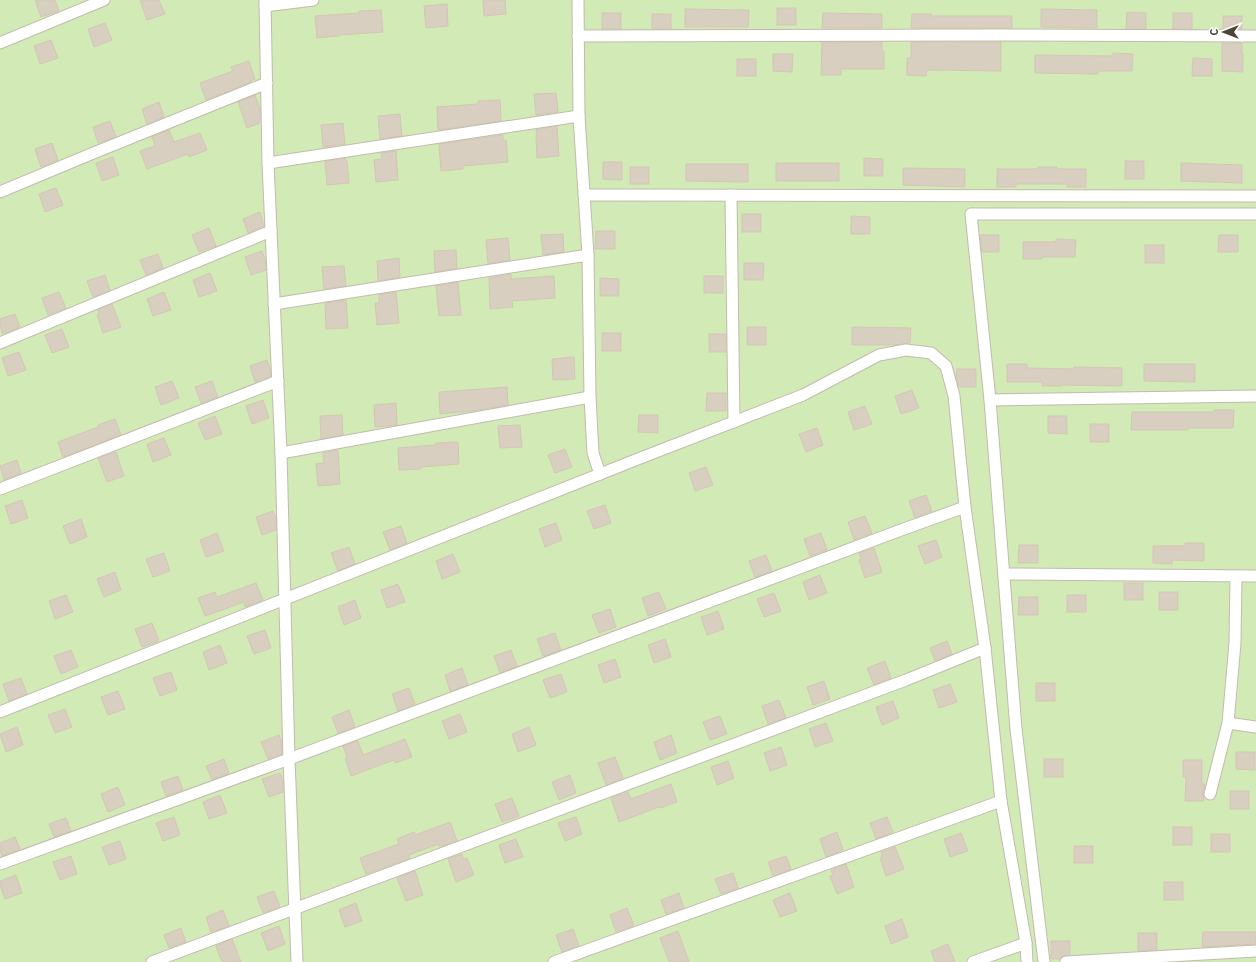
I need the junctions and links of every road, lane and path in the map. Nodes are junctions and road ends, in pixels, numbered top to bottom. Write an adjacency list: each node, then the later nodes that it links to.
1 (104, 0): 7 (lane)
2 (314, 0): 4 (lane)
3 (578, 0): 5 (lane)
4 (265, 3): 8 (lane)
5 (578, 36): 6 (lane); 9 (lane)
6 (1256, 36)
7 (0, 43)
8 (267, 83): 10 (lane); 11 (lane)
9 (579, 116): 10 (lane); 12 (lane)
10 (268, 163): 16 (lane)
11 (0, 192)
12 (584, 195): 13 (lane); 17 (lane)
13 (731, 195): 14 (lane); 24 (lane)
14 (1256, 196)
15 (1256, 214): 23 (lane)
16 (271, 231): 18 (lane); 19 (lane)
17 (588, 255): 18 (lane); 22 (lane)
18 (274, 304): 20 (lane)
19 (0, 343)
20 (278, 381): 25 (lane); 27 (lane)
21 (1256, 396): 23 (lane)
22 (590, 397): 25 (lane); 26 (lane)
23 (990, 400): 29 (lane)
24 (734, 422): 26 (lane); 28 (lane)
25 (281, 453): 32 (lane)
26 (600, 474): 32 (lane)
27 (0, 489)
28 (965, 508): 33 (lane); 37 (lane)
29 (1004, 574): 30 (lane); 49 (lane)
30 (1236, 576): 31 (lane); 35 (lane)
31 (1256, 576)
32 (286, 599): 34 (lane); 37 (lane)
33 (985, 648): 39 (lane); 41 (lane)
34 (0, 712)
35 (1228, 723): 36 (lane); 38 (lane)
36 (1256, 727)
37 (289, 759): 40 (lane); 41 (lane)
38 (1210, 794)
39 (1001, 801): 42 (lane); 46 (lane)
40 (0, 864)
41 (295, 909): 44 (lane); 45 (lane)
42 (1026, 943): 47 (lane); 48 (lane)
43 (1256, 951): 50 (lane)
44 (152, 962)
45 (297, 962)
46 (554, 962)
47 (973, 962)
48 (1027, 962)
49 (1044, 962)
50 (1066, 962)

